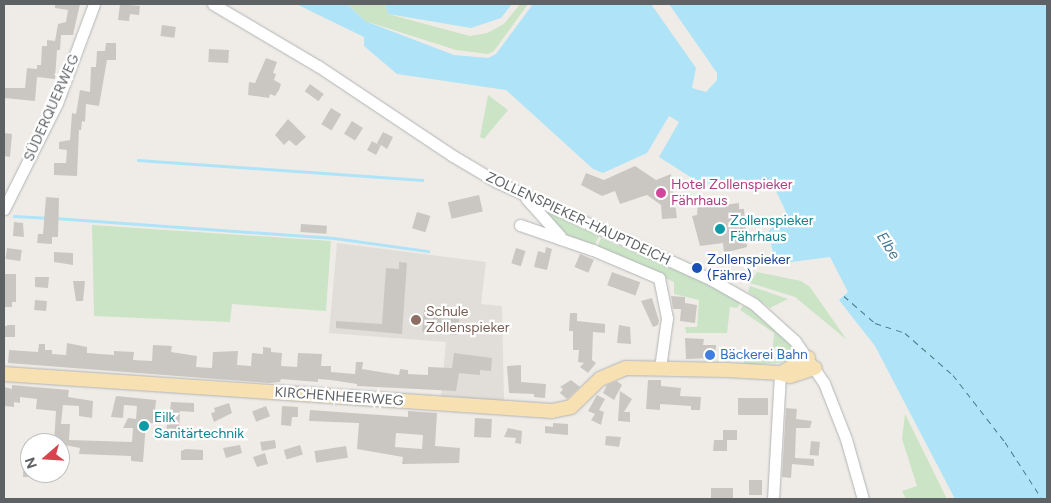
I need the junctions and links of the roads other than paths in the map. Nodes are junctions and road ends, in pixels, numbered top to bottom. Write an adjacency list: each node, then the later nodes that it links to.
1 (94, 4): 4 (street, SÜDERQUERWEG)
2 (213, 4): 3 (street, ZOLLENSPIEKER-HAUPTDEICH)
3 (526, 196): 6 (street); 7 (street, ZOLLENSPIEKER-HAUPTDEICH)
4 (4, 209)
5 (520, 225): 6 (street)
6 (561, 238): 8 (street)
7 (812, 363): 9 (main road); 12 (street, ZOLLENSPIEKER-HAUPTDEICH)
8 (660, 368): 9 (main road, KIRCHENHEERWEG); 10 (main road, KIRCHENHEERWEG)
9 (780, 373): 11 (street)
10 (4, 374)
11 (773, 499)
12 (863, 499)

